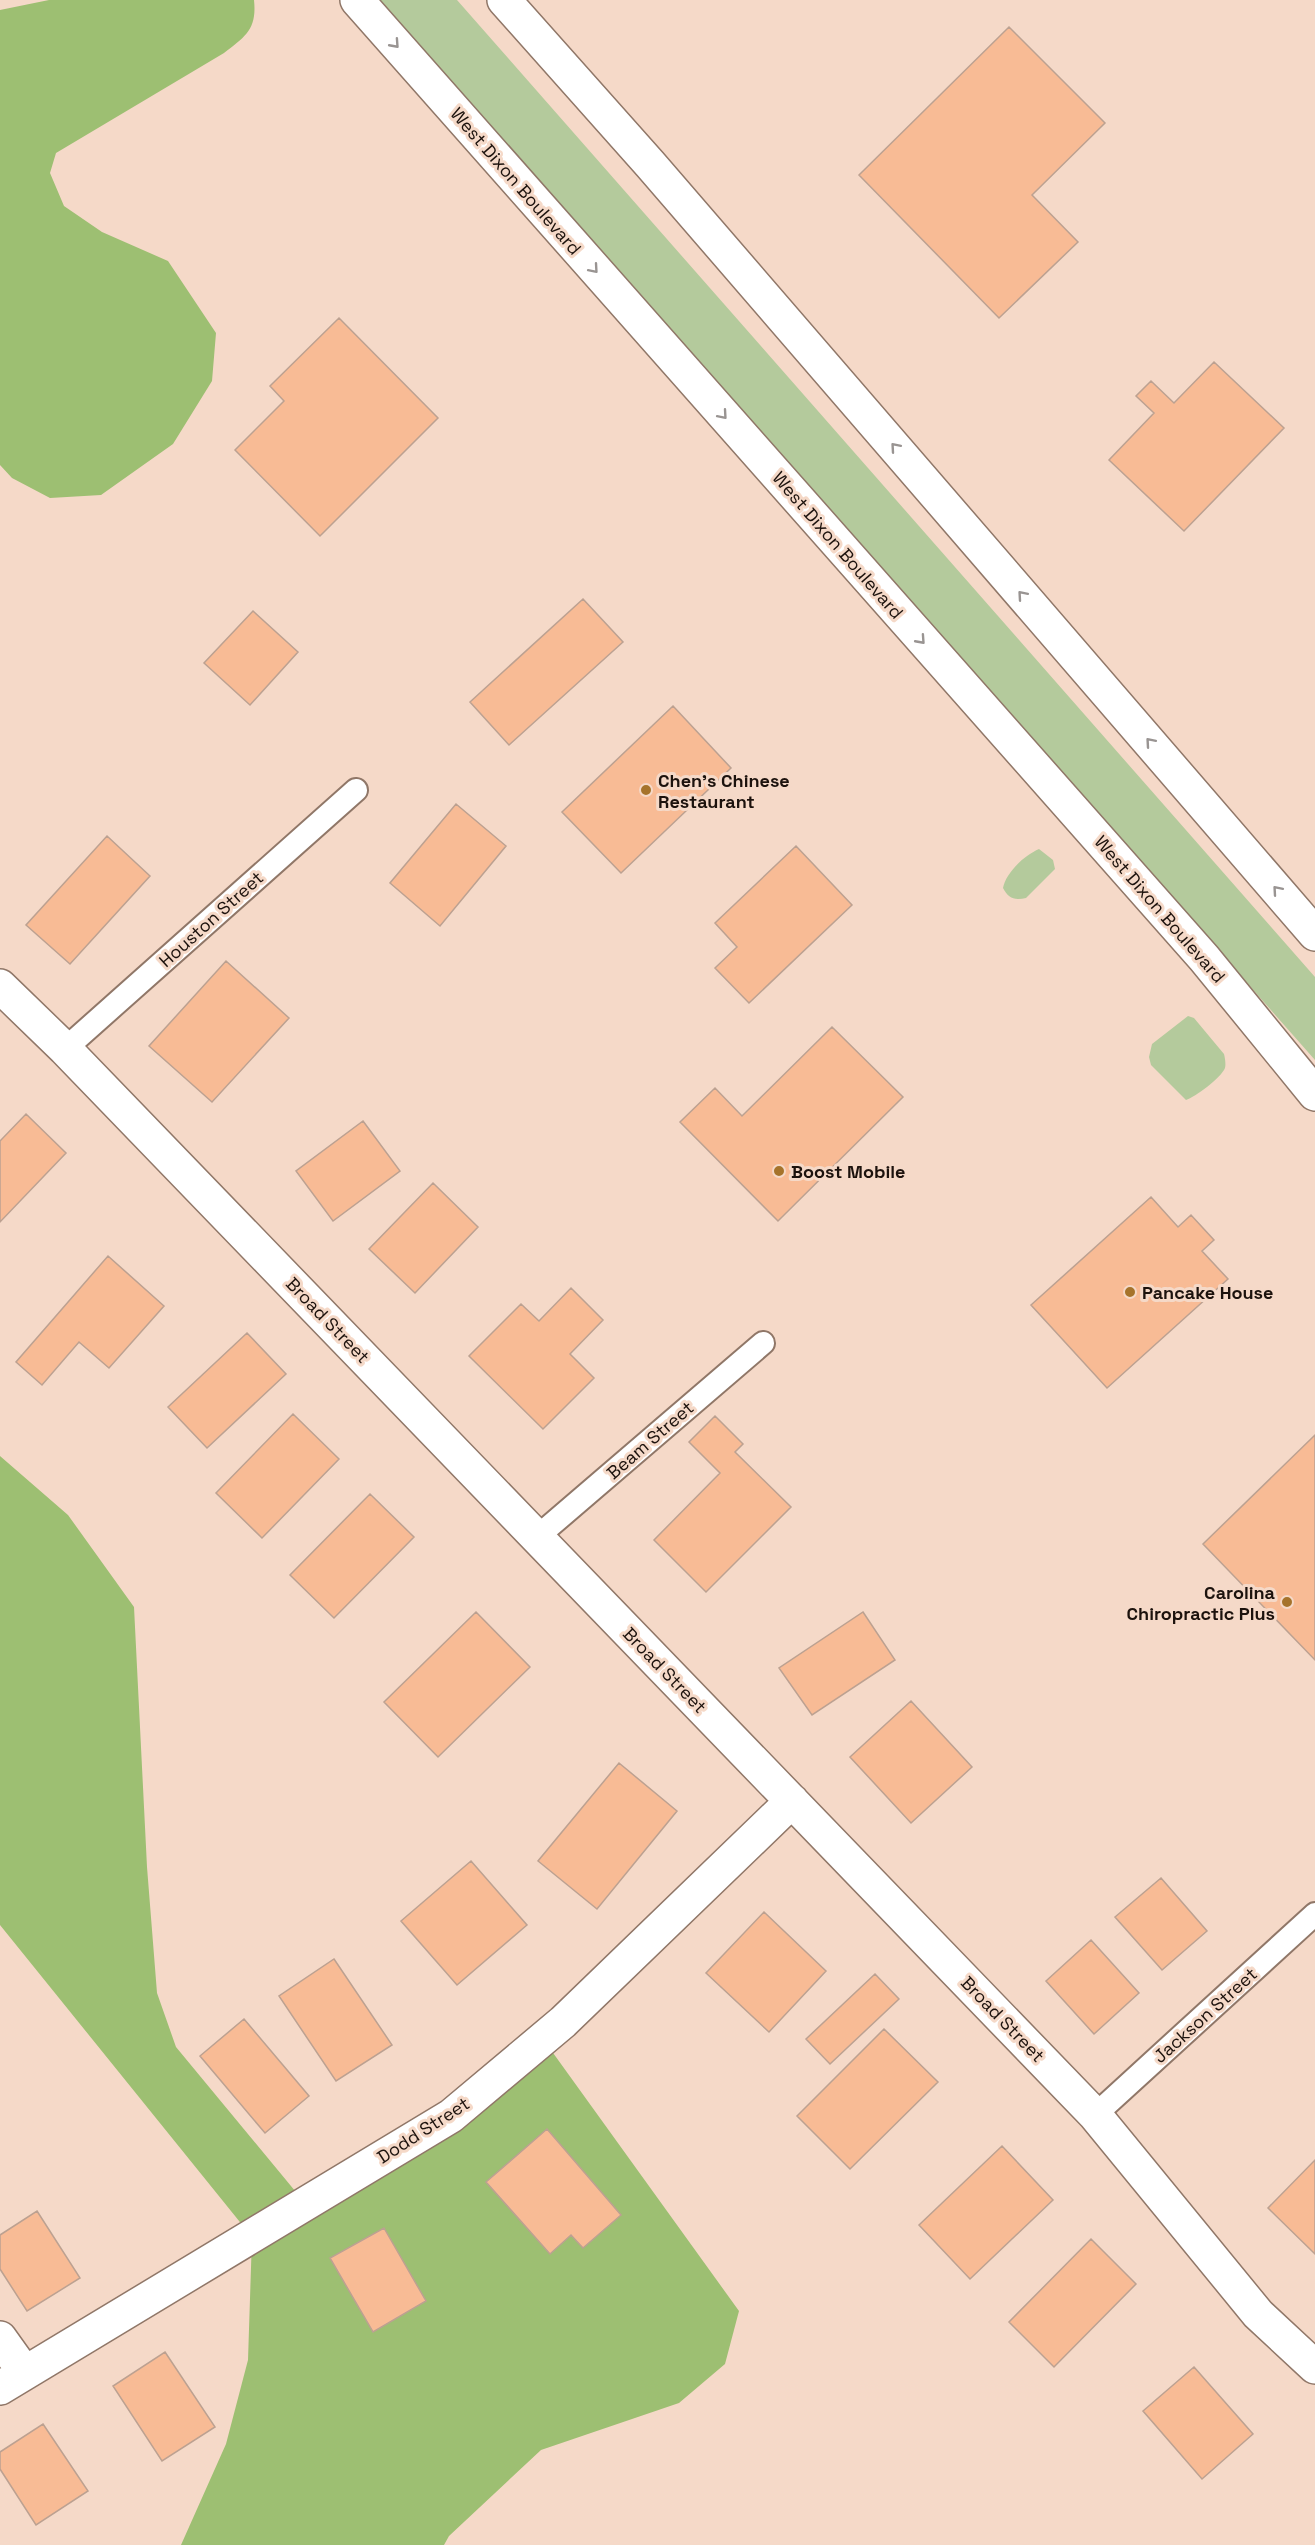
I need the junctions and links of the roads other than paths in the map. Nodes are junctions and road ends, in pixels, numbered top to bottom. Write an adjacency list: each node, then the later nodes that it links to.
1 (357, 0): 7 (main road, West Dixon Boulevard, one-way to 7)
2 (504, 0): 4 (main road, one-way to 2)
3 (356, 790): 6 (lane, Houston Street)
4 (1315, 934)
5 (0, 986): 6 (main road, Broad Street)
6 (65, 1049): 9 (main road, Broad Street)
7 (1315, 1094)
8 (763, 1343): 9 (lane, Beam Street)
9 (537, 1537): 10 (main road, Broad Street)
10 (792, 1801): 12 (main road, Broad Street); 15 (main road, Dodd Street)
11 (1315, 1914): 12 (lane, Jackson Street)
12 (1095, 2115): 14 (main road, Broad Street)
13 (0, 2338): 15 (main road)
14 (1315, 2367)
15 (13, 2380)

